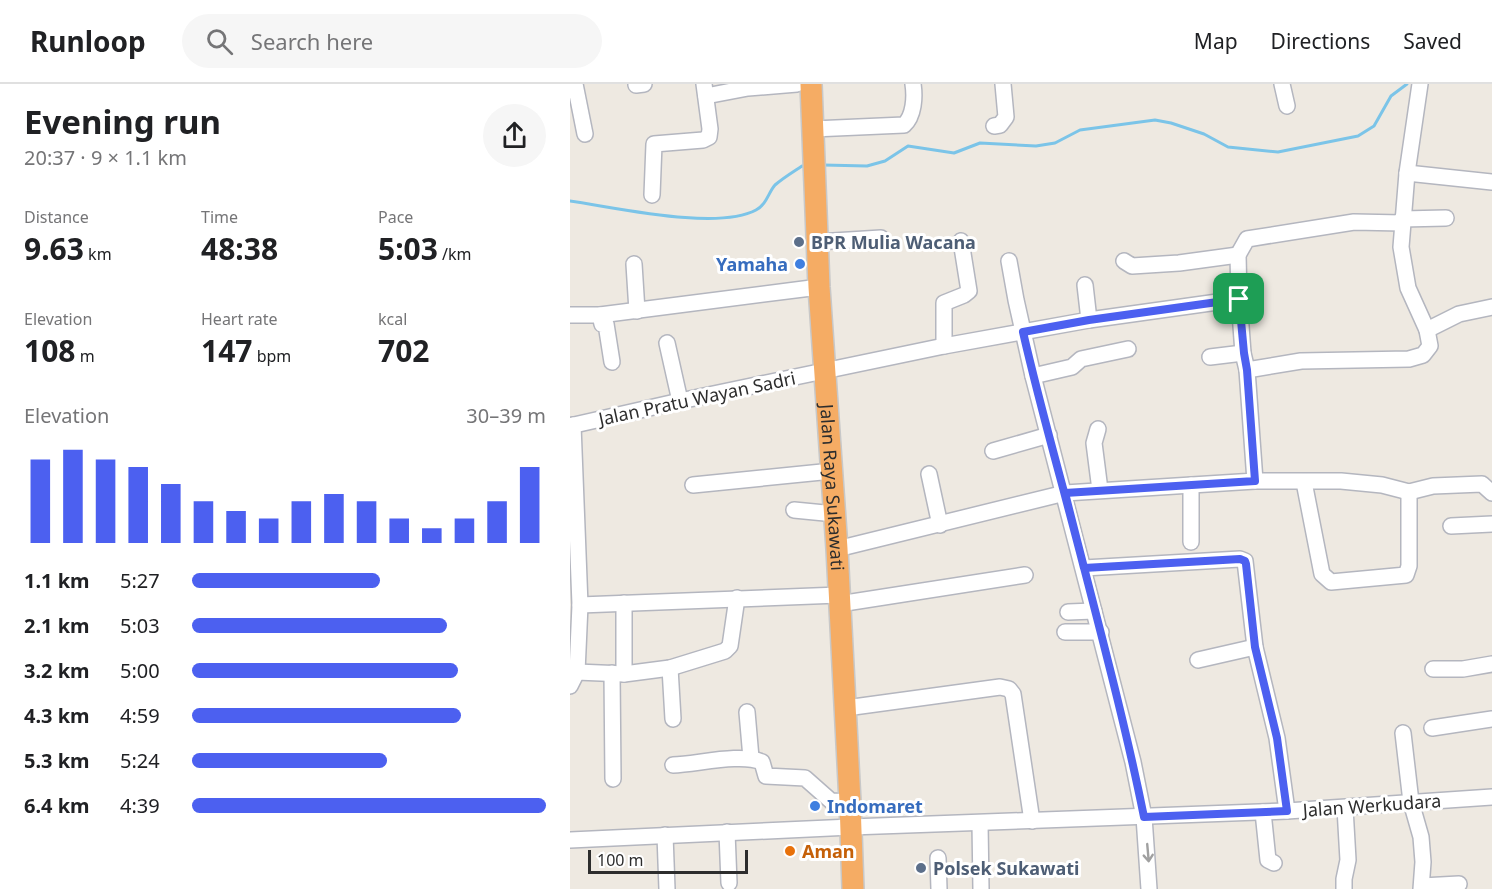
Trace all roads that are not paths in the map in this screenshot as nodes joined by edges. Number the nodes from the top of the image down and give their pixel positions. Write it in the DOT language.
graph roads {
  1 [pos="575,84"];
  2 [pos="644,84"];
  3 [pos="797,84"];
  4 [pos="811,84"];
  5 [pos="914,84"];
  6 [pos="1003,84"];
  7 [pos="1282,84"];
  8 [pos="636,85"];
  9 [pos="1420,87"];
  10 [pos="705,90"];
  11 [pos="1287,106"];
  12 [pos="994,126"];
  13 [pos="585,134"];
  14 [pos="813,136"];
  15 [pos="1407,173"];
  16 [pos="1492,182"];
  17 [pos="652,195"];
  18 [pos="1446,219"];
  19 [pos="1402,221"];
  20 [pos="817,236"];
  21 [pos="881,238"];
  22 [pos="961,242"];
  23 [pos="1238,255"];
  24 [pos="1009,261"];
  25 [pos="1124,261"];
  26 [pos="634,264"];
  27 [pos="1085,285"];
  28 [pos="819,287"];
  29 [pos="1239,299"];
  30 [pos="1492,307"];
  31 [pos="637,311"];
  32 [pos="570,315"];
  33 [pos="600,315"];
  34 [pos="1089,320"];
  35 [pos="1427,330"];
  36 [pos="1023,332"];
  37 [pos="667,343"];
  38 [pos="944,346"];
  39 [pos="1128,349"];
  40 [pos="1244,353"];
  41 [pos="1210,357"];
  42 [pos="612,362"];
  43 [pos="825,370"];
  44 [pos="1247,370"];
  45 [pos="1033,376"];
  46 [pos="680,401"];
  47 [pos="572,426"];
  48 [pos="1098,429"];
  49 [pos="1049,435"];
  50 [pos="993,451"];
  51 [pos="832,471"];
  52 [pos="929,474"];
  53 [pos="1255,481"];
  54 [pos="1304,482"];
  55 [pos="693,485"];
  56 [pos="1191,485"];
  57 [pos="1489,485"];
  58 [pos="1100,490"];
  59 [pos="1409,492"];
  60 [pos="1065,493"];
  61 [pos="794,510"];
  62 [pos="835,514"];
  63 [pos="1492,524"];
  64 [pos="940,525"];
  65 [pos="1450,526"];
  66 [pos="1191,542"];
  67 [pos="837,549"];
  68 [pos="1084,568"];
  69 [pos="1025,575"];
  70 [pos="736,598"];
  71 [pos="839,600"];
  72 [pos="624,603"];
  73 [pos="580,605"];
  74 [pos="1094,611"];
  75 [pos="1068,612"];
  76 [pos="1065,632"];
  77 [pos="1101,632"];
  78 [pos="1255,647"];
  79 [pos="1198,660"];
  80 [pos="1492,664"];
  81 [pos="669,668"];
  82 [pos="1433,669"];
  83 [pos="618,674"];
  84 [pos="574,679"];
  85 [pos="846,708"];
  86 [pos="747,712"];
  87 [pos="673,719"];
  88 [pos="1492,719"];
  89 [pos="1432,728"];
  90 [pos="1403,733"];
  91 [pos="751,758"];
  92 [pos="673,765"];
  93 [pos="613,779"];
  94 [pos="1492,797"];
  95 [pos="850,802"];
  96 [pos="1411,802"];
  97 [pos="1346,808"];
  98 [pos="1287,811"];
  99 [pos="1263,812"];
  100 [pos="1144,817"];
  101 [pos="1032,821"];
  102 [pos="980,823"];
  103 [pos="851,826"];
  104 [pos="727,832"];
  105 [pos="664,835"];
  106 [pos="570,840"];
  107 [pos="938,858"];
  108 [pos="1274,863"];
  109 [pos="729,883"];
  110 [pos="1459,884"];
  111 [pos="1421,887"];
  112 [pos="667,889"];
  113 [pos="853,889"];
  114 [pos="939,889"];
  115 [pos="981,889"];
  116 [pos="1149,889"];
  117 [pos="1344,889"];
  1 -- 13 [label="street"];
  2 -- 8 [label="street"];
  3 -- 10 [label="street"];
  4 -- 14 [label="highway, Jalan Raya Sukawati"];
  5 -- 14 [label="street"];
  6 -- 12 [label="street"];
  7 -- 11 [label="street"];
  9 -- 15 [label="street"];
  10 -- 17 [label="street"];
  14 -- 20 [label="highway, Jalan Raya Sukawati"];
  15 -- 16 [label="street"];
  15 -- 19 [label="street"];
  18 -- 19 [label="street"];
  19 -- 23 [label="street"];
  19 -- 35 [label="street"];
  20 -- 21 [label="street"];
  20 -- 28 [label="highway, Jalan Raya Sukawati"];
  22 -- 38 [label="street"];
  23 -- 25 [label="street"];
  23 -- 29 [label="street"];
  24 -- 36 [label="street"];
  26 -- 31 [label="street"];
  27 -- 34 [label="street"];
  28 -- 31 [label="street"];
  28 -- 43 [label="highway, Jalan Raya Sukawati"];
  29 -- 34 [label="street, Jalan Pratu Wayan Sadri"];
  29 -- 40 [label="street"];
  30 -- 35 [label="street"];
  31 -- 33 [label="street"];
  32 -- 33 [label="street"];
  33 -- 42 [label="street"];
  34 -- 36 [label="street, Jalan Pratu Wayan Sadri"];
  35 -- 44 [label="street"];
  36 -- 38 [label="street, Jalan Pratu Wayan Sadri"];
  36 -- 45 [label="street"];
  37 -- 46 [label="street"];
  38 -- 43 [label="street, Jalan Pratu Wayan Sadri"];
  39 -- 45 [label="street"];
  40 -- 41 [label="street"];
  40 -- 44 [label="street"];
  43 -- 46 [label="street, Jalan Pratu Wayan Sadri"];
  43 -- 51 [label="highway, Jalan Raya Sukawati"];
  44 -- 53 [label="street"];
  45 -- 49 [label="street"];
  46 -- 47 [label="street, Jalan Pratu Wayan Sadri"];
  47 -- 73 [label="street"];
  48 -- 58 [label="street"];
  49 -- 50 [label="street"];
  49 -- 60 [label="street"];
  51 -- 55 [label="street"];
  51 -- 62 [label="highway, Jalan Raya Sukawati"];
  52 -- 64 [label="street"];
  53 -- 54 [label="street"];
  53 -- 56 [label="street"];
  54 -- 59 [label="street"];
  54 -- 59 [label="street"];
  56 -- 58 [label="street"];
  56 -- 66 [label="street"];
  57 -- 59 [label="street"];
  58 -- 60 [label="street"];
  60 -- 64 [label="street"];
  60 -- 68 [label="street"];
  61 -- 62 [label="street"];
  62 -- 67 [label="highway, Jalan Raya Sukawati"];
  63 -- 65 [label="street"];
  64 -- 67 [label="street"];
  67 -- 71 [label="highway, Jalan Raya Sukawati"];
  68 -- 74 [label="street"];
  68 -- 78 [label="street"];
  69 -- 71 [label="street"];
  70 -- 71 [label="street"];
  70 -- 72 [label="street"];
  70 -- 81 [label="street"];
  71 -- 85 [label="highway, Jalan Raya Sukawati"];
  72 -- 73 [label="street"];
  72 -- 83 [label="street"];
  73 -- 84 [label="street"];
  74 -- 75 [label="street"];
  74 -- 77 [label="street"];
  76 -- 77 [label="street"];
  77 -- 100 [label="street"];
  78 -- 79 [label="street"];
  78 -- 98 [label="street"];
  80 -- 82 [label="street"];
  81 -- 83 [label="street"];
  81 -- 87 [label="street"];
  83 -- 84 [label="street"];
  83 -- 93 [label="street"];
  85 -- 95 [label="highway, Jalan Raya Sukawati"];
  85 -- 101 [label="street"];
  86 -- 91 [label="street"];
  88 -- 89 [label="street"];
  90 -- 96 [label="street"];
  91 -- 92 [label="street"];
  91 -- 95 [label="street"];
  94 -- 96 [label="street, Jalan Werkudara"];
  95 -- 103 [label="highway, Jalan Raya Sukawati"];
  96 -- 97 [label="street, Jalan Werkudara"];
  96 -- 111 [label="street"];
  97 -- 98 [label="street, Jalan Werkudara"];
  97 -- 117 [label="street"];
  98 -- 99 [label="street, Jalan Werkudara"];
  99 -- 100 [label="street, Jalan Werkudara"];
  99 -- 108 [label="street"];
  100 -- 101 [label="street, Jalan Werkudara"];
  100 -- 116 [label="street, one-way"];
  101 -- 102 [label="street, Jalan Werkudara"];
  102 -- 103 [label="street, Jalan Werkudara"];
  102 -- 115 [label="street"];
  103 -- 104 [label="street, Jalan Werkudara"];
  103 -- 113 [label="highway, Jalan Raya Sukawati"];
  104 -- 105 [label="street, Jalan Werkudara"];
  104 -- 109 [label="street"];
  105 -- 106 [label="street, Jalan Werkudara"];
  105 -- 112 [label="street"];
  107 -- 114 [label="street"];
  110 -- 111 [label="street"];
}
